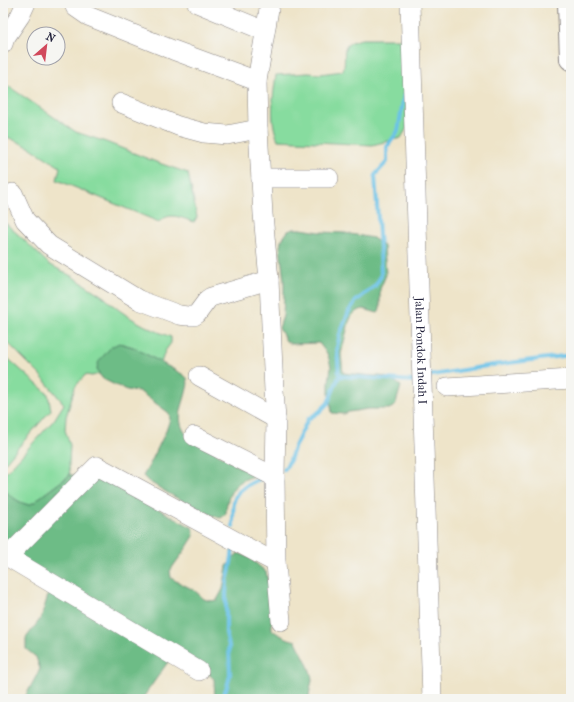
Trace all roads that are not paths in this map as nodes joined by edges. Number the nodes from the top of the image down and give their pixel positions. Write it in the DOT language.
graph roads {
  1 [pos="26,3"];
  2 [pos="197,3"];
  3 [pos="270,3"];
  4 [pos="410,3"];
  5 [pos="569,3"];
  6 [pos="75,7"];
  7 [pos="266,31"];
  8 [pos="3,44"];
  9 [pos="571,59"];
  10 [pos="257,81"];
  11 [pos="121,103"];
  12 [pos="258,129"];
  13 [pos="261,178"];
  14 [pos="329,178"];
  15 [pos="13,193"];
  16 [pos="269,280"];
  17 [pos="199,376"];
  18 [pos="571,379"];
  19 [pos="447,387"];
  20 [pos="276,419"];
  21 [pos="194,436"];
  22 [pos="275,476"];
  23 [pos="5,556"];
  24 [pos="276,563"];
  25 [pos="281,621"];
  26 [pos="199,671"];
  27 [pos="432,699"];
  1 -- 8 [label="street"];
  2 -- 7 [label="street"];
  3 -- 7 [label="street"];
  4 -- 27 [label="street, Jalan Pondok Indah I"];
  5 -- 9 [label="highway"];
  6 -- 10 [label="street"];
  7 -- 10 [label="street"];
  10 -- 12 [label="street"];
  11 -- 12 [label="street"];
  12 -- 13 [label="street"];
  13 -- 14 [label="street"];
  13 -- 16 [label="street"];
  15 -- 16 [label="street"];
  16 -- 20 [label="street"];
  17 -- 20 [label="street"];
  18 -- 19 [label="street"];
  20 -- 22 [label="street"];
  21 -- 22 [label="street"];
  22 -- 24 [label="street"];
  23 -- 24 [label="street"];
  23 -- 26 [label="street"];
  24 -- 25 [label="street"];
}
